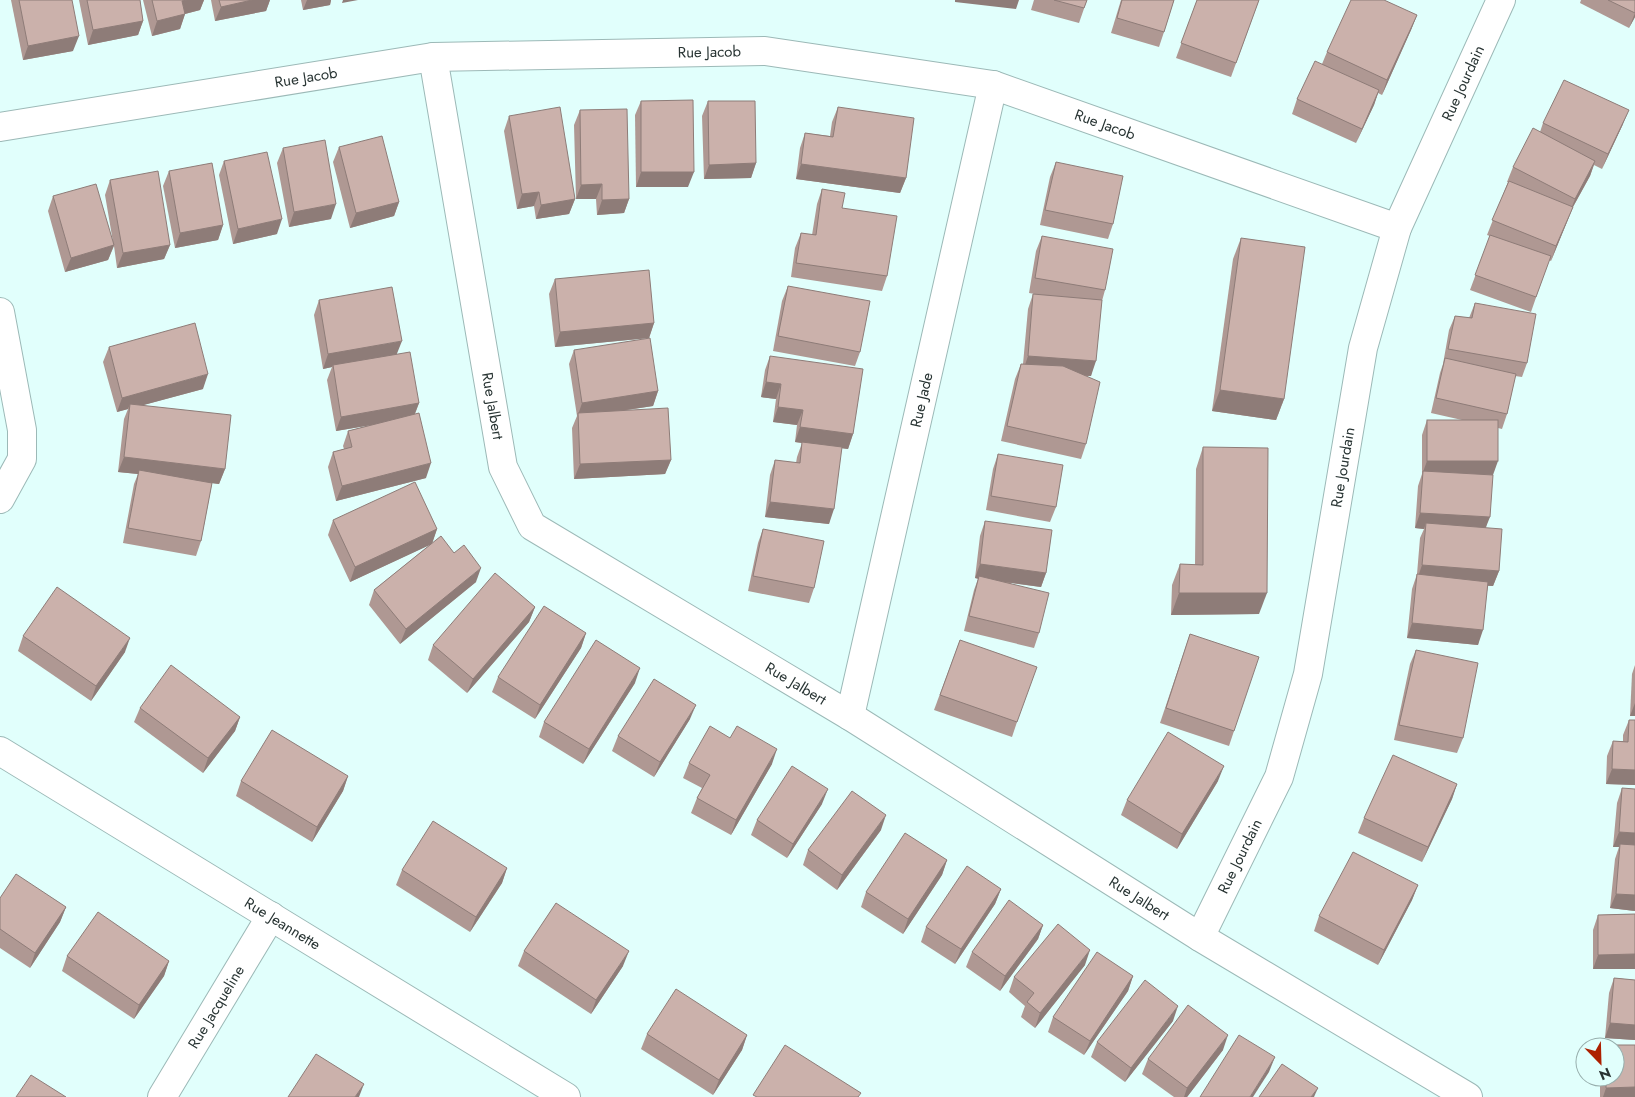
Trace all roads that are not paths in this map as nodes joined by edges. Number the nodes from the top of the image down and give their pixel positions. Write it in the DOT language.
graph roads {
  1 [pos="1501,0"];
  2 [pos="433,57"];
  3 [pos="993,85"];
  4 [pos="0,127"];
  5 [pos="1397,228"];
  6 [pos="0,312"];
  7 [pos="0,500"];
  8 [pos="850,716"];
  9 [pos="0,750"];
  10 [pos="271,916"];
  11 [pos="1200,937"];
  12 [pos="162,1097"];
  13 [pos="566,1097"];
  14 [pos="1468,1097"];
  1 -- 5 [label="street, Rue Jourdain"];
  2 -- 3 [label="street, Rue Jacob"];
  2 -- 4 [label="street, Rue Jacob"];
  2 -- 8 [label="street, Rue Jalbert"];
  3 -- 5 [label="street, Rue Jacob"];
  3 -- 8 [label="street, Rue Jade"];
  5 -- 11 [label="street, Rue Jourdain"];
  6 -- 7 [label="street"];
  8 -- 11 [label="street, Rue Jalbert"];
  9 -- 10 [label="street, Rue Jeannette"];
  10 -- 12 [label="street, Rue Jacqueline"];
  10 -- 13 [label="street, Rue Jeannette"];
  11 -- 14 [label="street, Rue Jalbert"];
}
